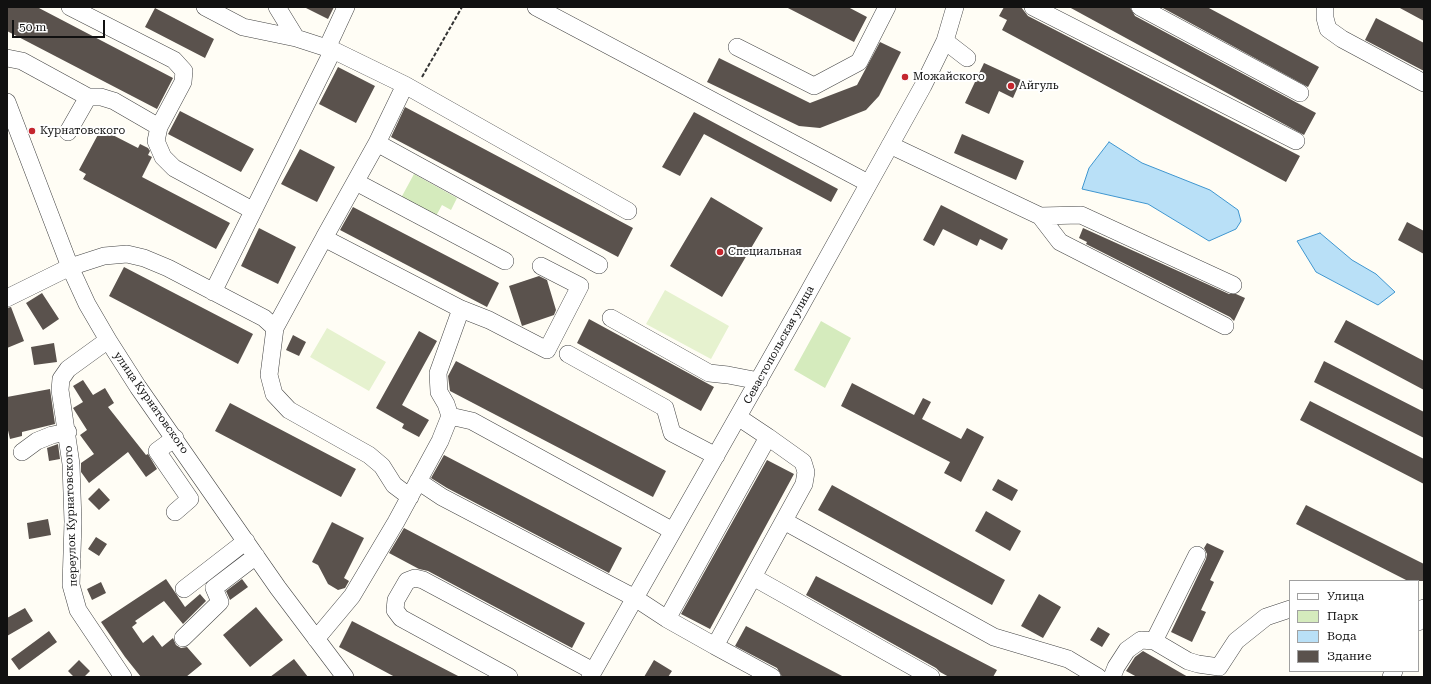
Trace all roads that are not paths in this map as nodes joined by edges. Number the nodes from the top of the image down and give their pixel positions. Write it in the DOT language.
graph roads {
  1 [pos="70,7"];
  2 [pos="205,7"];
  3 [pos="278,7"];
  4 [pos="346,7"];
  5 [pos="536,7"];
  6 [pos="887,7"];
  7 [pos="955,7"];
  8 [pos="1033,7"];
  9 [pos="1140,7"];
  10 [pos="1325,7"];
  11 [pos="296,38"];
  12 [pos="945,41"];
  13 [pos="737,47"];
  14 [pos="330,49"];
  15 [pos="7,58"];
  16 [pos="967,58"];
  17 [pos="1424,83"];
  18 [pos="409,88"];
  19 [pos="1300,93"];
  20 [pos="88,97"];
  21 [pos="7,102"];
  22 [pos="159,127"];
  23 [pos="68,132"];
  24 [pos="1296,141"];
  25 [pos="377,144"];
  26 [pos="890,145"];
  27 [pos="356,182"];
  28 [pos="868,183"];
  29 [pos="252,210"];
  30 [pos="628,211"];
  31 [pos="1040,216"];
  32 [pos="324,238"];
  33 [pos="505,261"];
  34 [pos="599,265"];
  35 [pos="541,266"];
  36 [pos="70,267"];
  37 [pos="1233,285"];
  38 [pos="213,292"];
  39 [pos="7,298"];
  40 [pos="461,309"];
  41 [pos="611,318"];
  42 [pos="1225,326"];
  43 [pos="275,328"];
  44 [pos="108,340"];
  45 [pos="568,354"];
  46 [pos="759,380"];
  47 [pos="450,416"];
  48 [pos="738,417"];
  49 [pos="68,432"];
  50 [pos="768,437"];
  51 [pos="175,438"];
  52 [pos="22,452"];
  53 [pos="716,456"];
  54 [pos="418,481"];
  55 [pos="410,497"];
  56 [pos="175,512"];
  57 [pos="784,521"];
  58 [pos="674,530"];
  59 [pos="246,541"];
  60 [pos="1197,555"];
  61 [pos="256,556"];
  62 [pos="753,577"];
  63 [pos="184,589"];
  64 [pos="634,598"];
  65 [pos="1424,608"];
  66 [pos="1289,609"];
  67 [pos="667,620"];
  68 [pos="1419,620"];
  69 [pos="183,638"];
  70 [pos="316,639"];
  71 [pos="1154,641"];
  72 [pos="716,646"];
  73 [pos="1202,671"];
  74 [pos="591,674"];
  75 [pos="123,677"];
  76 [pos="345,677"];
  77 [pos="509,677"];
  78 [pos="772,677"];
  79 [pos="931,677"];
  80 [pos="1098,677"];
  81 [pos="1112,677"];
  1 -- 22 [label="street"];
  2 -- 11 [label="street"];
  3 -- 11 [label="street"];
  4 -- 14 [label="street"];
  5 -- 28 [label="street"];
  6 -- 13 [label="street"];
  7 -- 12 [label="street, Севастопольская улица"];
  8 -- 24 [label="street"];
  9 -- 19 [label="street"];
  10 -- 17 [label="street"];
  11 -- 14 [label="street"];
  12 -- 16 [label="street"];
  12 -- 26 [label="street, Севастопольская улица"];
  14 -- 18 [label="street"];
  14 -- 29 [label="street"];
  15 -- 20 [label="street"];
  18 -- 25 [label="street"];
  18 -- 30 [label="street"];
  20 -- 22 [label="street"];
  20 -- 23 [label="street"];
  21 -- 36 [label="street, улица Курнатовского"];
  22 -- 29 [label="street"];
  25 -- 27 [label="street"];
  25 -- 34 [label="street"];
  26 -- 28 [label="street, Севастопольская улица"];
  26 -- 31 [label="street"];
  27 -- 32 [label="street"];
  27 -- 33 [label="street"];
  28 -- 46 [label="street, Севастопольская улица"];
  29 -- 38 [label="street"];
  31 -- 37 [label="street"];
  31 -- 42 [label="street"];
  32 -- 40 [label="street"];
  32 -- 43 [label="street"];
  35 -- 40 [label="street"];
  36 -- 38 [label="street"];
  36 -- 39 [label="street"];
  36 -- 44 [label="street, улица Курнатовского"];
  38 -- 43 [label="street"];
  40 -- 47 [label="street"];
  41 -- 46 [label="street"];
  43 -- 55 [label="street"];
  44 -- 49 [label="street, переулок Курнатовского"];
  44 -- 51 [label="street, улица Курнатовского"];
  45 -- 53 [label="street"];
  46 -- 48 [label="street, Севастопольская улица"];
  47 -- 54 [label="street"];
  47 -- 58 [label="street"];
  48 -- 50 [label="street"];
  48 -- 53 [label="street, Севастопольская улица"];
  49 -- 52 [label="street"];
  49 -- 75 [label="street, переулок Курнатовского"];
  50 -- 57 [label="street"];
  50 -- 67 [label="street"];
  51 -- 56 [label="street"];
  51 -- 59 [label="street, улица Курнатовского"];
  53 -- 58 [label="street, Севастопольская улица"];
  54 -- 55 [label="street"];
  54 -- 64 [label="street"];
  55 -- 70 [label="street"];
  57 -- 62 [label="street"];
  57 -- 80 [label="street"];
  58 -- 64 [label="street, Севастопольская улица"];
  59 -- 61 [label="street, улица Курнатовского"];
  59 -- 63 [label="street"];
  60 -- 71 [label="street"];
  61 -- 69 [label="street"];
  61 -- 70 [label="street, улица Курнатовского"];
  62 -- 72 [label="street"];
  62 -- 79 [label="street"];
  64 -- 67 [label="street"];
  64 -- 74 [label="street, Севастопольская улица"];
  65 -- 68 [label="street"];
  66 -- 73 [label="street"];
  67 -- 72 [label="street"];
  70 -- 76 [label="street, улица Курнатовского"];
  71 -- 73 [label="street"];
  71 -- 81 [label="street"];
  72 -- 78 [label="street"];
  74 -- 77 [label="street"];
}
